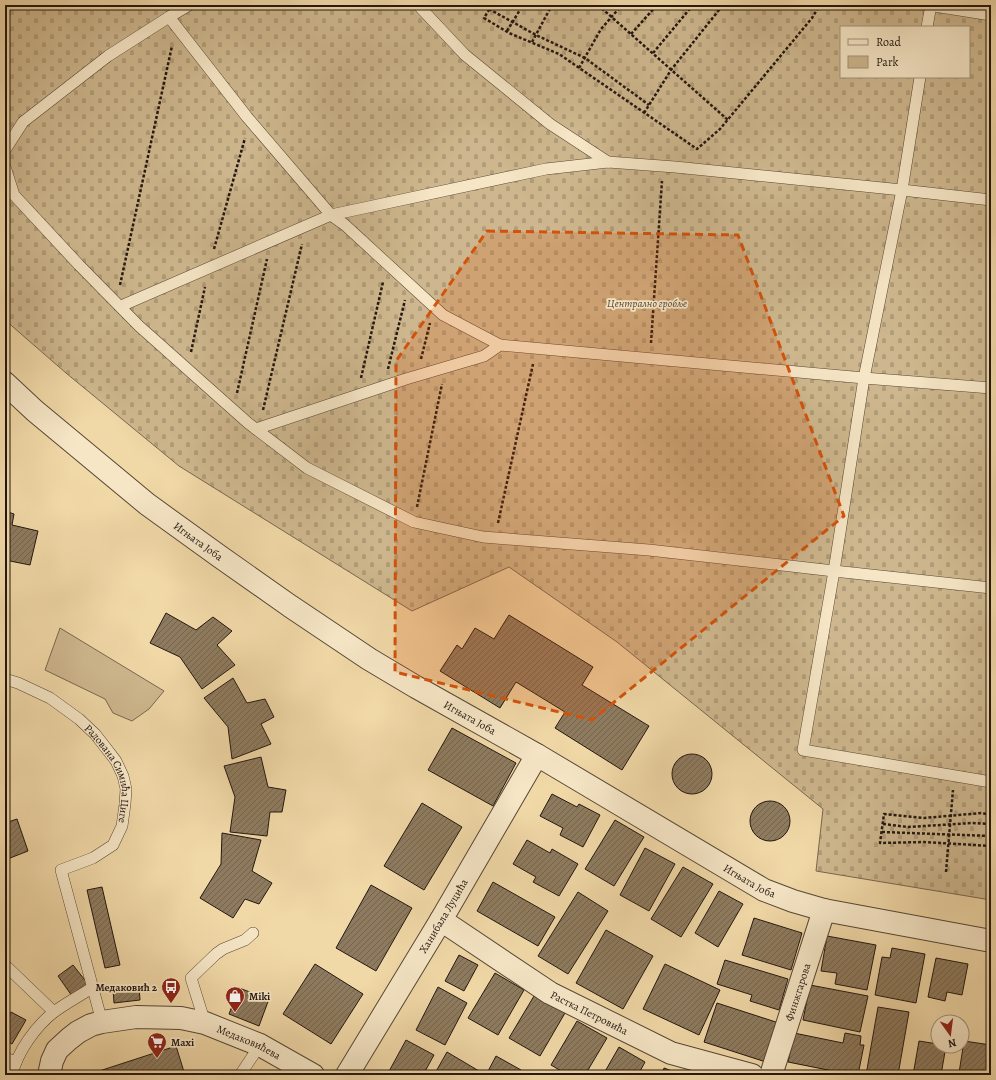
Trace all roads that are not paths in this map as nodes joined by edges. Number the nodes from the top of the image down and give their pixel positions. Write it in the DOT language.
graph roads {
  1 [pos="189,5"];
  2 [pos="418,5"];
  3 [pos="929,5"];
  4 [pos="991,15"];
  5 [pos="173,21"];
  6 [pos="927,26"];
  7 [pos="920,78"];
  8 [pos="5,150"];
  9 [pos="608,162"];
  10 [pos="5,168"];
  11 [pos="902,190"];
  12 [pos="991,200"];
  13 [pos="331,215"];
  14 [pos="119,304"];
  15 [pos="500,344"];
  16 [pos="864,378"];
  17 [pos="5,383"];
  18 [pos="991,388"];
  19 [pos="258,428"];
  20 [pos="834,571"];
  21 [pos="991,588"];
  22 [pos="5,680"];
  23 [pos="537,755"];
  24 [pos="991,782"];
  25 [pos="824,910"];
  26 [pos="441,920"];
  27 [pos="253,933"];
  28 [pos="991,941"];
  29 [pos="5,965"];
  30 [pos="93,987"];
  31 [pos="54,1012"];
  32 [pos="102,1022"];
  33 [pos="205,1023"];
  34 [pos="260,1046"];
  35 [pos="5,1058"];
  36 [pos="16,1062"];
  37 [pos="12,1075"];
  38 [pos="49,1075"];
  39 [pos="240,1075"];
  40 [pos="313,1075"];
  41 [pos="347,1075"];
  42 [pos="752,1075"];
  43 [pos="771,1075"];
  1 -- 5 [label="lane"];
  2 -- 9 [label="lane"];
  3 -- 4 [label="lane"];
  3 -- 6 [label="lane"];
  5 -- 8 [label="lane"];
  5 -- 13 [label="lane"];
  7 -- 11 [label="lane"];
  9 -- 11 [label="lane"];
  9 -- 13 [label="lane"];
  10 -- 14 [label="lane"];
  11 -- 12 [label="lane"];
  11 -- 16 [label="lane"];
  13 -- 14 [label="lane"];
  13 -- 15 [label="lane"];
  14 -- 19 [label="lane"];
  15 -- 16 [label="lane"];
  15 -- 19 [label="lane"];
  16 -- 18 [label="lane"];
  16 -- 20 [label="lane"];
  17 -- 23 [label="street, Игњата Јоба"];
  19 -- 20 [label="lane"];
  20 -- 21 [label="lane"];
  20 -- 24 [label="lane"];
  22 -- 30 [label="lane, Радована Симића Циге"];
  23 -- 25 [label="street, Игњата Јоба"];
  23 -- 26 [label="street, Ханибала Луцића"];
  25 -- 28 [label="street, Игњата Јоба"];
  25 -- 43 [label="street, Финжгарова"];
  26 -- 41 [label="street, Ханибала Луцића"];
  26 -- 42 [label="street, Растка Петровића"];
  27 -- 33 [label="lane"];
  29 -- 31 [label="lane"];
  30 -- 31 [label="lane"];
  30 -- 32 [label="lane, Радована Симића Циге"];
  31 -- 36 [label="lane"];
  32 -- 33 [label="street"];
  32 -- 38 [label="street"];
  33 -- 34 [label="street, Медаковићева"];
  34 -- 39 [label="lane"];
  34 -- 40 [label="street, Медаковићева"];
  35 -- 36 [label="lane"];
  36 -- 37 [label="lane"];
}
